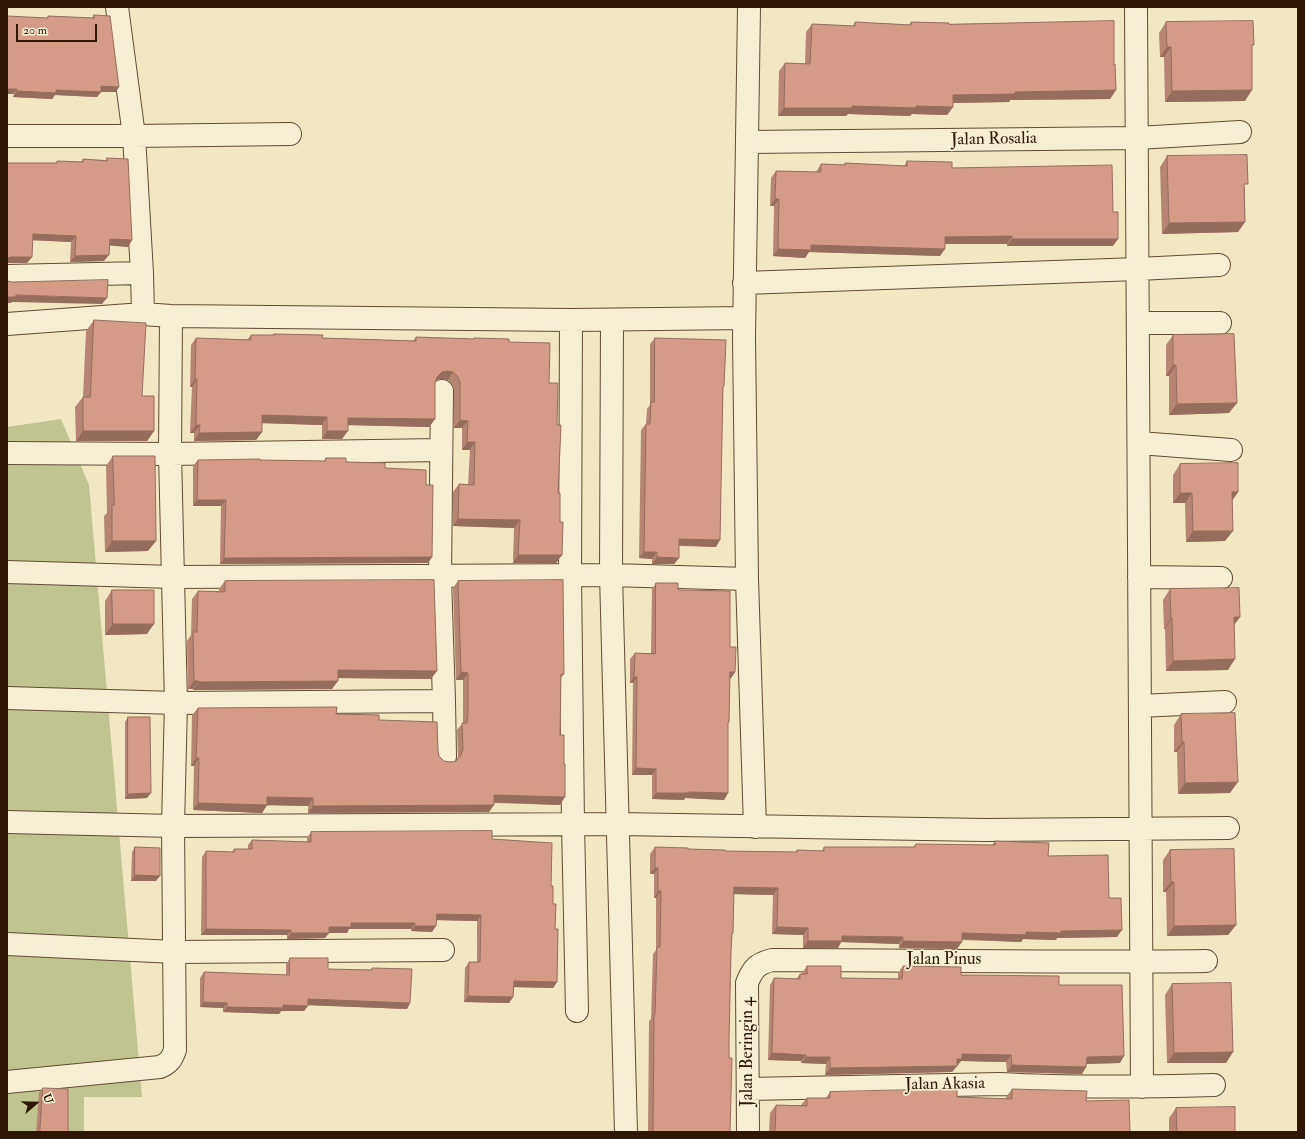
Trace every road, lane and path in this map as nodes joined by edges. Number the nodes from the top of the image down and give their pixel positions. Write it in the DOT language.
graph roads {
  1 [pos="117,7"];
  2 [pos="749,7"];
  3 [pos="1136,7"];
  4 [pos="1240,132"];
  5 [pos="290,134"];
  6 [pos="7,136"];
  7 [pos="134,136"];
  8 [pos="1137,138"];
  9 [pos="746,142"];
  10 [pos="1219,265"];
  11 [pos="1138,269"];
  12 [pos="142,273"];
  13 [pos="7,276"];
  14 [pos="744,283"];
  15 [pos="143,314"];
  16 [pos="171,316"];
  17 [pos="744,318"];
  18 [pos="571,320"];
  19 [pos="612,320"];
  20 [pos="1138,322"];
  21 [pos="1220,323"];
  22 [pos="7,324"];
  23 [pos="442,391"];
  24 [pos="1139,443"];
  25 [pos="441,450"];
  26 [pos="1231,450"];
  27 [pos="7,452"];
  28 [pos="170,454"];
  29 [pos="7,572"];
  30 [pos="611,575"];
  31 [pos="570,576"];
  32 [pos="1139,576"];
  33 [pos="173,577"];
  34 [pos="440,577"];
  35 [pos="1221,578"];
  36 [pos="747,579"];
  37 [pos="7,698"];
  38 [pos="444,701"];
  39 [pos="1226,702"];
  40 [pos="176,703"];
  41 [pos="1140,706"];
  42 [pos="445,756"];
  43 [pos="7,822"];
  44 [pos="572,824"];
  45 [pos="617,824"];
  46 [pos="173,826"];
  47 [pos="755,827"];
  48 [pos="1228,828"];
  49 [pos="1141,830"];
  50 [pos="7,944"];
  51 [pos="443,950"];
  52 [pos="175,952"];
  53 [pos="1206,961"];
  54 [pos="1141,962"];
  55 [pos="751,973"];
  56 [pos="576,1011"];
  57 [pos="7,1082"];
  58 [pos="1214,1085"];
  59 [pos="1142,1087"];
  60 [pos="748,1089"];
  61 [pos="626,1132"];
  62 [pos="748,1132"];
  1 -- 7 [label="street"];
  2 -- 9 [label="street"];
  3 -- 8 [label="street"];
  4 -- 8 [label="street, Jalan Rosalia"];
  5 -- 7 [label="street"];
  6 -- 7 [label="street"];
  7 -- 12 [label="street"];
  8 -- 9 [label="street, Jalan Rosalia"];
  8 -- 11 [label="street"];
  9 -- 14 [label="street"];
  10 -- 11 [label="street"];
  11 -- 14 [label="street"];
  11 -- 20 [label="street"];
  12 -- 13 [label="street"];
  12 -- 15 [label="street"];
  14 -- 17 [label="street"];
  15 -- 16 [label="street"];
  15 -- 22 [label="street"];
  16 -- 18 [label="street"];
  16 -- 28 [label="street"];
  17 -- 19 [label="street"];
  17 -- 36 [label="street"];
  18 -- 19 [label="street"];
  18 -- 31 [label="street"];
  19 -- 30 [label="street"];
  20 -- 21 [label="street"];
  20 -- 24 [label="street"];
  23 -- 25 [label="street"];
  24 -- 26 [label="street"];
  24 -- 32 [label="street"];
  25 -- 28 [label="street"];
  25 -- 34 [label="street"];
  27 -- 28 [label="street"];
  28 -- 33 [label="street"];
  29 -- 33 [label="street"];
  30 -- 31 [label="street"];
  30 -- 36 [label="street"];
  30 -- 45 [label="street"];
  31 -- 34 [label="street"];
  31 -- 44 [label="street"];
  32 -- 35 [label="street"];
  32 -- 41 [label="street"];
  33 -- 34 [label="street"];
  33 -- 40 [label="street"];
  34 -- 38 [label="street"];
  36 -- 47 [label="street"];
  37 -- 40 [label="street"];
  38 -- 40 [label="street"];
  38 -- 42 [label="street"];
  39 -- 41 [label="street"];
  40 -- 46 [label="street"];
  41 -- 49 [label="street"];
  43 -- 46 [label="street"];
  44 -- 45 [label="street"];
  44 -- 46 [label="street"];
  44 -- 56 [label="street"];
  45 -- 47 [label="street"];
  45 -- 61 [label="street"];
  46 -- 52 [label="street"];
  47 -- 49 [label="street"];
  48 -- 49 [label="street"];
  49 -- 54 [label="street"];
  50 -- 52 [label="street"];
  51 -- 52 [label="street"];
  52 -- 57 [label="street"];
  53 -- 54 [label="street, Jalan Pinus"];
  54 -- 55 [label="street, Jalan Pinus"];
  54 -- 59 [label="street"];
  55 -- 60 [label="street, Jalan Beringin 4"];
  58 -- 59 [label="street, Jalan Akasia"];
  59 -- 60 [label="street, Jalan Akasia"];
  60 -- 62 [label="street, Jalan Beringin 4"];
}
